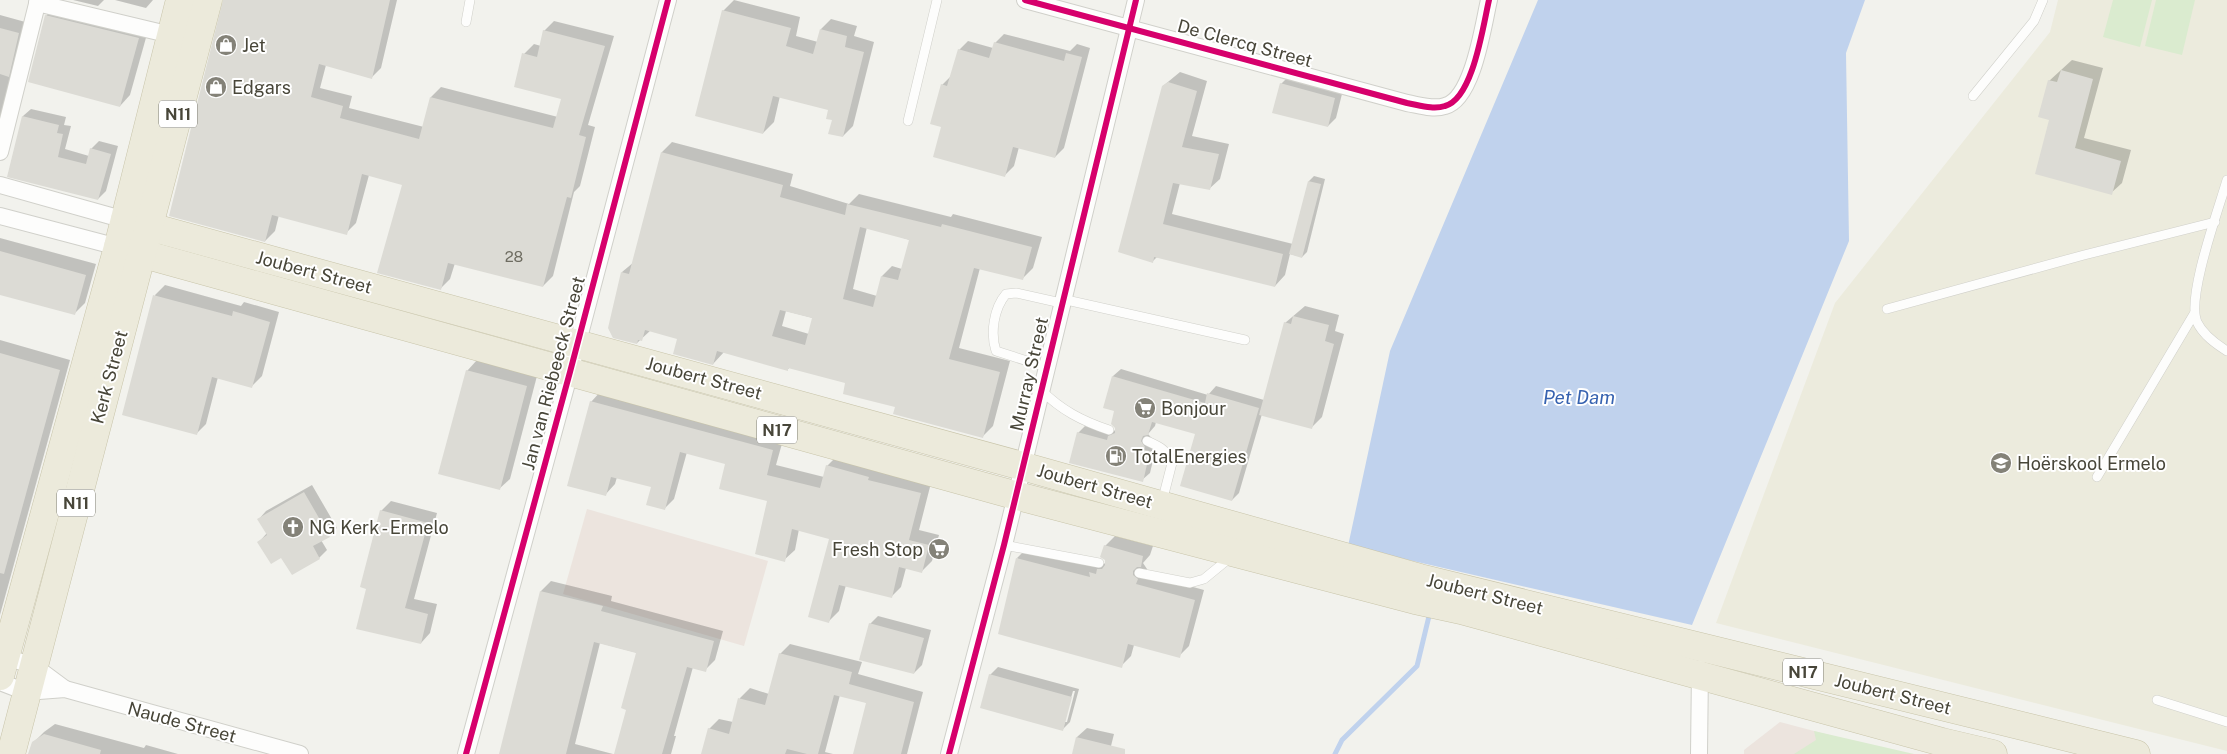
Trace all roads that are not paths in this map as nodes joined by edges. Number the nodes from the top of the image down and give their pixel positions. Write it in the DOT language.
graph roads {
  1 [pos="180,0"];
  2 [pos="208,0"];
  3 [pos="470,0"];
  4 [pos="668,0"];
  5 [pos="937,0"];
  6 [pos="1025,0"];
  7 [pos="1136,0"];
  8 [pos="1489,0"];
  9 [pos="2043,0"];
  10 [pos="37,1"];
  11 [pos="466,22"];
  12 [pos="1129,27"];
  13 [pos="171,35"];
  14 [pos="1973,96"];
  15 [pos="908,121"];
  16 [pos="0,152"];
  17 [pos="2227,180"];
  18 [pos="0,185"];
  19 [pos="0,216"];
  20 [pos="2215,222"];
  21 [pos="133,237"];
  22 [pos="1062,301"];
  23 [pos="1887,309"];
  24 [pos="2194,314"];
  25 [pos="1245,340"];
  26 [pos="576,343"];
  27 [pos="2227,351"];
  28 [pos="1046,367"];
  29 [pos="570,372"];
  30 [pos="1041,390"];
  31 [pos="1109,430"];
  32 [pos="1147,440"];
  33 [pos="1022,466"];
  34 [pos="2097,477"];
  35 [pos="1014,495"];
  36 [pos="1161,505"];
  37 [pos="1004,544"];
  38 [pos="1235,553"];
  39 [pos="1099,563"];
  40 [pos="1139,573"];
  41 [pos="1418,589"];
  42 [pos="1465,600"];
  43 [pos="1703,648"];
  44 [pos="34,666"];
  45 [pos="1,667"];
  46 [pos="1699,676"];
  47 [pos="65,690"];
  48 [pos="26,692"];
  49 [pos="2157,700"];
  50 [pos="2227,722"];
  51 [pos="11,754"];
  52 [pos="300,754"];
  53 [pos="466,754"];
  54 [pos="949,754"];
  55 [pos="1700,754"];
  56 [pos="1993,754"];
  57 [pos="2136,754"];
  1 -- 13 [label="highway, Kerk Street / N11"];
  2 -- 21 [label="highway, Kerk Street / N11"];
  3 -- 11 [label="lane"];
  4 -- 26 [label="street, Jan van Riebeeck Street"];
  5 -- 15 [label="lane"];
  6 -- 12 [label="street, De Clercq Street"];
  7 -- 12 [label="street, Murray Street"];
  8 -- 12 [label="street, De Clercq Street"];
  9 -- 14 [label="lane"];
  10 -- 13 [label="street"];
  10 -- 16 [label="street"];
  12 -- 22 [label="street, Murray Street"];
  13 -- 21 [label="highway, Kerk Street / N11"];
  17 -- 20 [label="lane"];
  18 -- 21 [label="street, Joubert Street"];
  19 -- 21 [label="street, Joubert Street"];
  20 -- 23 [label="lane"];
  20 -- 24 [label="lane"];
  21 -- 26 [label="highway, Joubert Street / N17"];
  21 -- 29 [label="highway, Joubert Street / N17"];
  21 -- 44 [label="highway, Kerk Street / N11"];
  21 -- 45 [label="highway, Kerk Street / N11"];
  22 -- 25 [label="lane"];
  22 -- 28 [label="street, Murray Street"];
  22 -- 28 [label="lane"];
  24 -- 27 [label="lane"];
  24 -- 34 [label="lane"];
  26 -- 29 [label="street, Jan van Riebeeck Street"];
  26 -- 33 [label="highway, Joubert Street / N17"];
  28 -- 30 [label="street, Murray Street"];
  29 -- 35 [label="highway, Joubert Street / N17"];
  29 -- 53 [label="street, Jan van Riebeeck Street"];
  30 -- 31 [label="lane"];
  30 -- 33 [label="street, Murray Street"];
  32 -- 36 [label="lane"];
  33 -- 35 [label="street, Murray Street"];
  33 -- 36 [label="highway, Joubert Street / N17"];
  35 -- 37 [label="street, Murray Street"];
  35 -- 38 [label="highway, Joubert Street / N17"];
  36 -- 41 [label="highway, Joubert Street / N17"];
  37 -- 39 [label="lane"];
  37 -- 54 [label="street, Murray Street"];
  38 -- 40 [label="lane"];
  38 -- 41 [label="highway, Joubert Street / N17"];
  41 -- 42 [label="highway, Joubert Street / N17"];
  42 -- 43 [label="highway, Joubert Street / N17"];
  42 -- 46 [label="highway, Joubert Street / N17"];
  43 -- 46 [label="street"];
  43 -- 57 [label="highway, Joubert Street / N17"];
  44 -- 45 [label="street, Naude Street"];
  44 -- 47 [label="street, Naude Street"];
  44 -- 48 [label="highway, Kerk Street / N11"];
  45 -- 48 [label="street"];
  46 -- 55 [label="street"];
  46 -- 56 [label="highway, Joubert Street / N17"];
  47 -- 48 [label="street, Naude Street"];
  47 -- 52 [label="street, Naude Street"];
  48 -- 51 [label="highway, Kerk Street / N11"];
  49 -- 50 [label="lane"];
}
